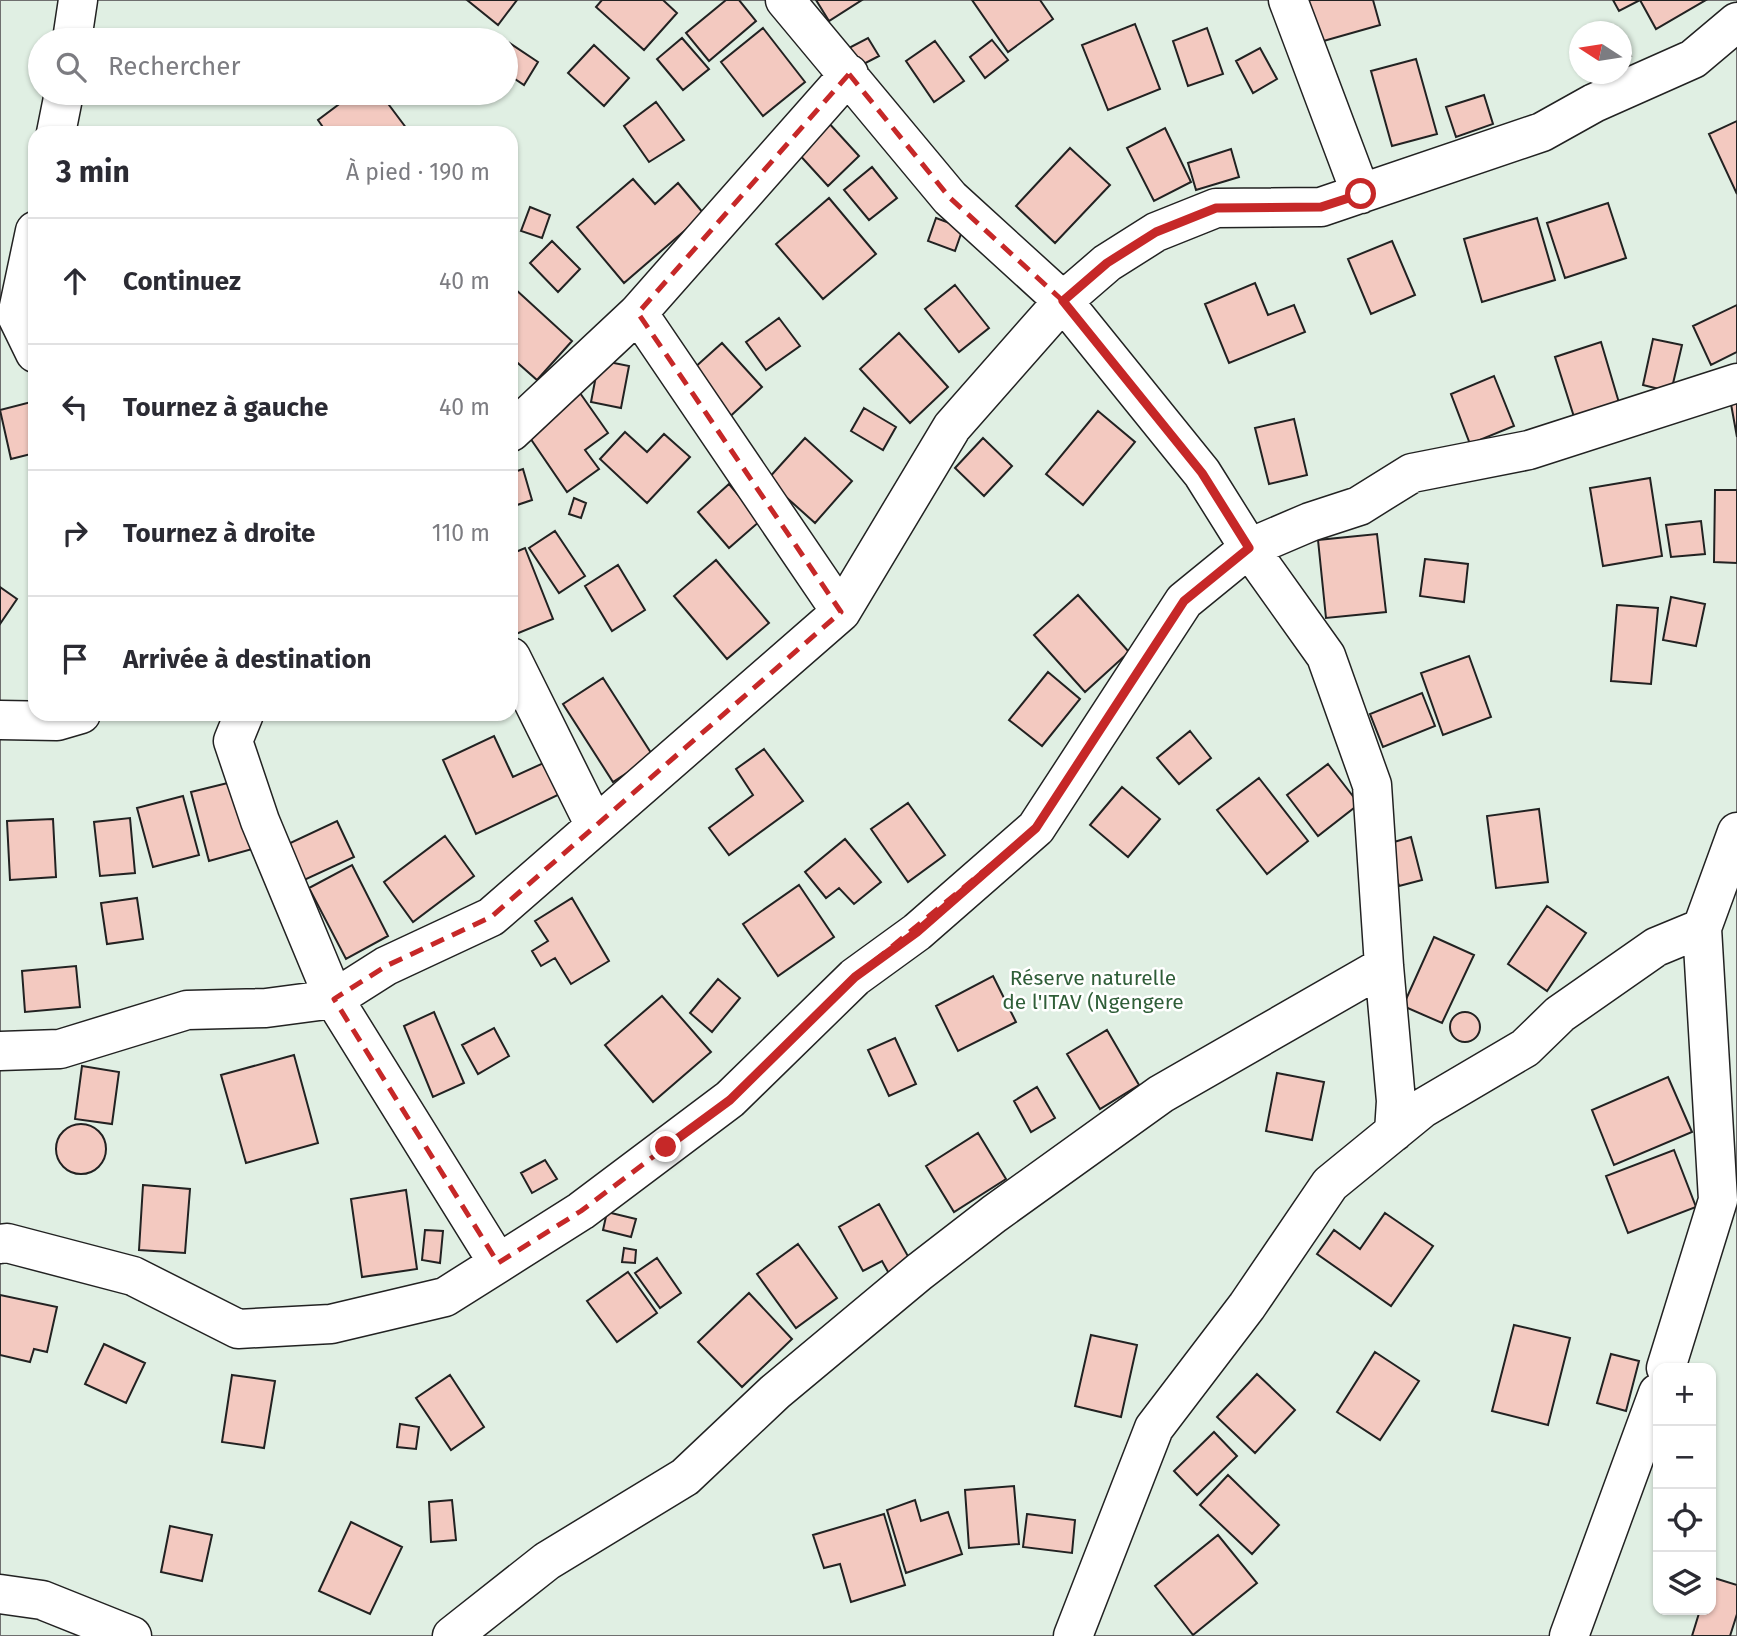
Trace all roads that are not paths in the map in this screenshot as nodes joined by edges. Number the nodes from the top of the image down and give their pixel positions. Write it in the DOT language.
graph roads {
  1 [pos="78,0"];
  2 [pos="785,0"];
  3 [pos="1288,0"];
  4 [pos="1730,0"];
  5 [pos="1737,14"];
  6 [pos="1737,22"];
  7 [pos="74,28"];
  8 [pos="849,74"];
  9 [pos="62,105"];
  10 [pos="57,126"];
  11 [pos="1361,194"];
  12 [pos="28,264"];
  13 [pos="1063,301"];
  14 [pos="638,313"];
  15 [pos="28,339"];
  16 [pos="1737,383"];
  17 [pos="518,425"];
  18 [pos="1249,548"];
  19 [pos="841,612"];
  20 [pos="518,671"];
  21 [pos="0,720"];
  22 [pos="28,720"];
  23 [pos="241,721"];
  24 [pos="595,826"];
  25 [pos="1737,832"];
  26 [pos="1702,928"];
  27 [pos="1384,966"];
  28 [pos="334,999"];
  29 [pos="0,1051"];
  30 [pos="1394,1132"];
  31 [pos="0,1244"];
  32 [pos="498,1263"];
  33 [pos="1668,1363"];
  34 [pos="1653,1407"];
  35 [pos="0,1594"];
  36 [pos="132,1636"];
  37 [pos="452,1636"];
  38 [pos="1073,1636"];
  39 [pos="1569,1636"];
  1 -- 7 [label="street"];
  2 -- 8 [label="street"];
  3 -- 11 [label="street"];
  4 -- 5 [label="street"];
  6 -- 11 [label="street"];
  8 -- 13 [label="street"];
  8 -- 14 [label="street"];
  9 -- 10 [label="street"];
  11 -- 13 [label="street"];
  12 -- 15 [label="street"];
  13 -- 18 [label="street"];
  13 -- 19 [label="street"];
  14 -- 17 [label="street"];
  14 -- 19 [label="street"];
  16 -- 18 [label="street"];
  18 -- 27 [label="street"];
  18 -- 32 [label="street"];
  19 -- 24 [label="street"];
  20 -- 24 [label="street"];
  21 -- 22 [label="street"];
  23 -- 28 [label="street"];
  24 -- 28 [label="street"];
  25 -- 26 [label="street"];
  26 -- 30 [label="street"];
  26 -- 33 [label="street"];
  27 -- 30 [label="street"];
  27 -- 37 [label="street"];
  28 -- 29 [label="street"];
  28 -- 32 [label="street"];
  30 -- 38 [label="street"];
  31 -- 32 [label="street"];
  34 -- 39 [label="street"];
  35 -- 36 [label="street"];
}
